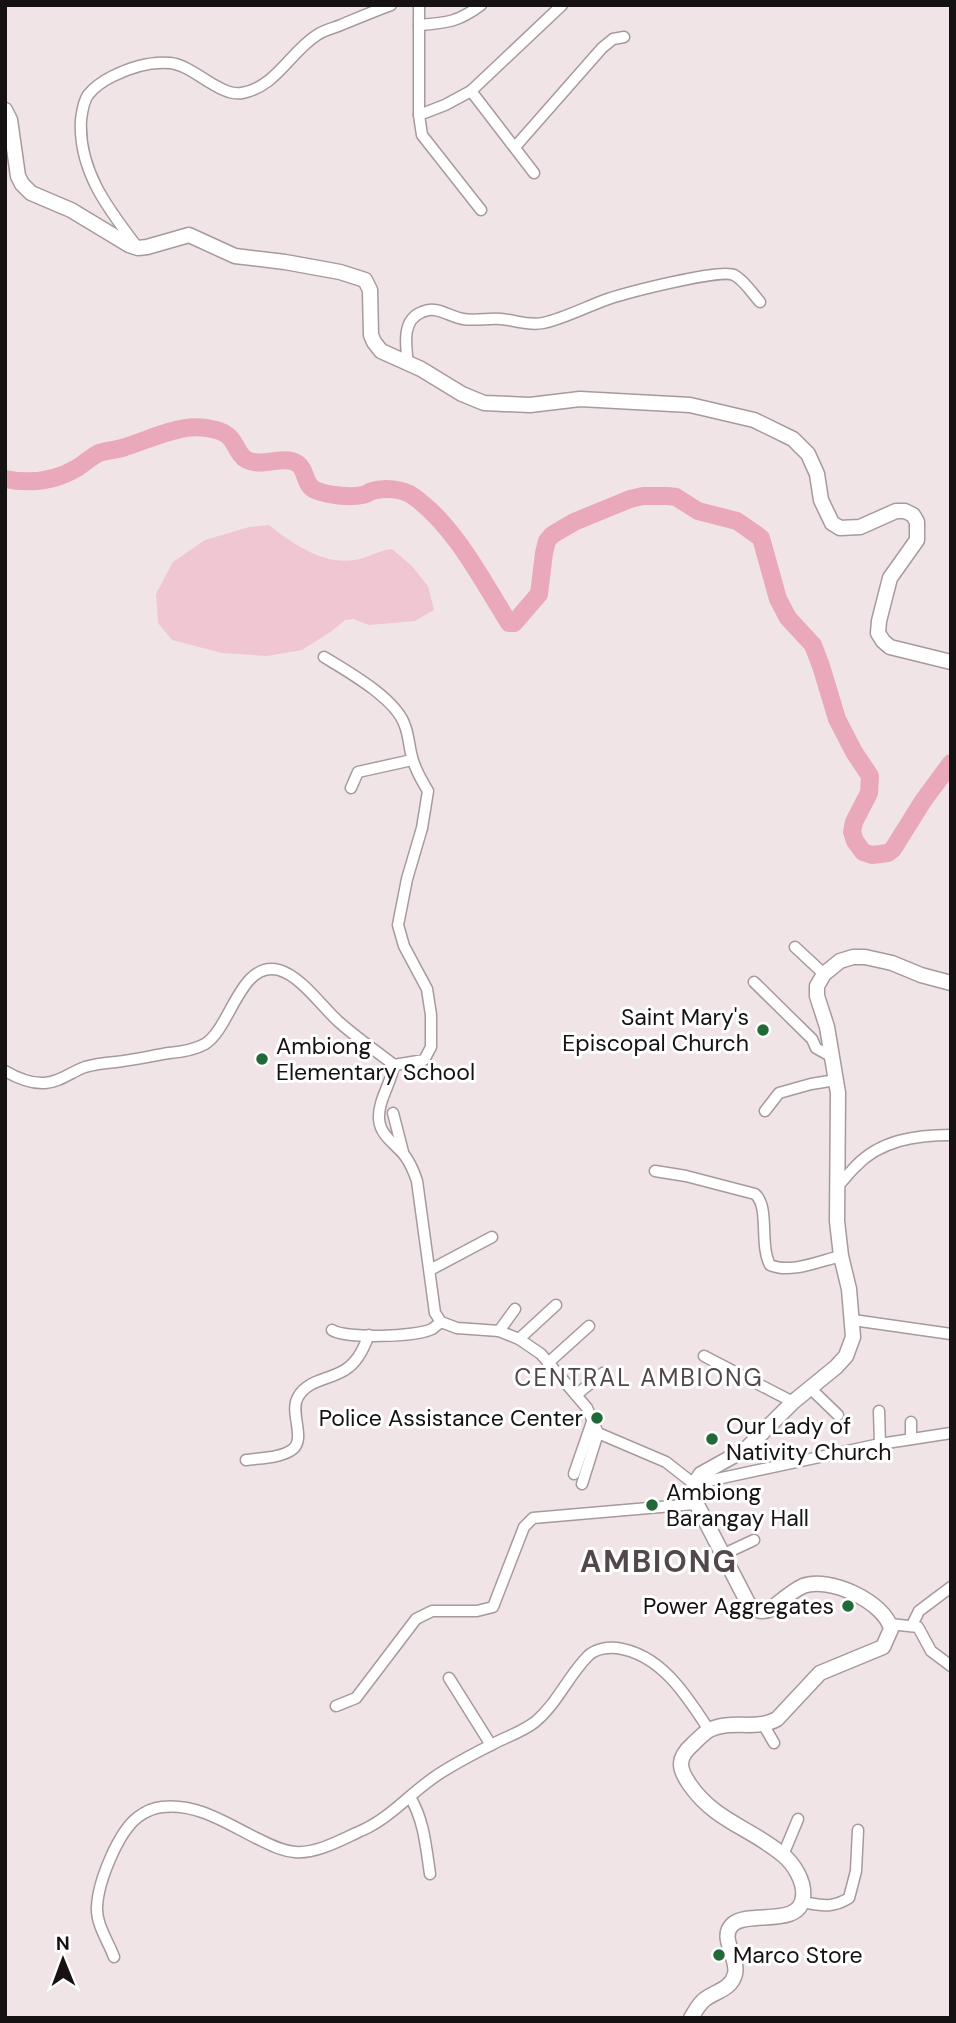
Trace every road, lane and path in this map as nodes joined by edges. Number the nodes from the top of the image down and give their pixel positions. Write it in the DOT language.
graph roads {
  1 [pos="391,5"];
  2 [pos="419,5"];
  3 [pos="481,5"];
  4 [pos="562,5"];
  5 [pos="419,25"];
  6 [pos="624,37"];
  7 [pos="471,91"];
  8 [pos="5,110"];
  9 [pos="419,115"];
  10 [pos="515,147"];
  11 [pos="534,173"];
  12 [pos="481,210"];
  13 [pos="138,248"];
  14 [pos="760,302"];
  15 [pos="408,364"];
  16 [pos="324,657"];
  17 [pos="951,662"];
  18 [pos="412,760"];
  19 [pos="351,788"];
  20 [pos="795,947"];
  21 [pos="824,974"];
  22 [pos="754,982"];
  23 [pos="951,983"];
  24 [pos="832,1057"];
  25 [pos="394,1065"];
  26 [pos="5,1071"];
  27 [pos="836,1080"];
  28 [pos="765,1111"];
  29 [pos="393,1113"];
  30 [pos="951,1135"];
  31 [pos="404,1155"];
  32 [pos="655,1171"];
  33 [pos="836,1188"];
  34 [pos="492,1237"];
  35 [pos="841,1256"];
  36 [pos="430,1270"];
  37 [pos="556,1305"];
  38 [pos="516,1309"];
  39 [pos="853,1320"];
  40 [pos="441,1322"];
  41 [pos="589,1326"];
  42 [pos="331,1330"];
  43 [pos="499,1331"];
  44 [pos="951,1334"];
  45 [pos="369,1335"];
  46 [pos="519,1339"];
  47 [pos="704,1356"];
  48 [pos="548,1363"];
  49 [pos="603,1373"];
  50 [pos="810,1388"];
  51 [pos="576,1395"];
  52 [pos="793,1402"];
  53 [pos="879,1410"];
  54 [pos="838,1415"];
  55 [pos="592,1422"];
  56 [pos="911,1422"];
  57 [pos="598,1433"];
  58 [pos="951,1433"];
  59 [pos="911,1439"];
  60 [pos="880,1444"];
  61 [pos="246,1460"];
  62 [pos="574,1474"];
  63 [pos="694,1483"];
  64 [pos="582,1484"];
  65 [pos="695,1504"];
  66 [pos="754,1540"];
  67 [pos="722,1555"];
  68 [pos="951,1587"];
  69 [pos="890,1624"];
  70 [pos="912,1625"];
  71 [pos="951,1666"];
  72 [pos="449,1678"];
  73 [pos="336,1706"];
  74 [pos="763,1724"];
  75 [pos="709,1730"];
  76 [pos="774,1743"];
  77 [pos="491,1745"];
  78 [pos="410,1797"];
  79 [pos="797,1819"];
  80 [pos="858,1830"];
  81 [pos="788,1860"];
  82 [pos="430,1874"];
  83 [pos="802,1902"];
  84 [pos="114,1956"];
  85 [pos="691,2018"];
  1 -- 13 [label="street"];
  2 -- 5 [label="street"];
  3 -- 5 [label="street"];
  4 -- 7 [label="street"];
  5 -- 9 [label="street"];
  6 -- 10 [label="street"];
  7 -- 9 [label="street"];
  7 -- 10 [label="street"];
  8 -- 13 [label="main road"];
  9 -- 12 [label="street"];
  10 -- 11 [label="street"];
  13 -- 15 [label="main road"];
  14 -- 15 [label="street"];
  15 -- 17 [label="main road"];
  16 -- 18 [label="street"];
  18 -- 19 [label="street"];
  18 -- 25 [label="street"];
  20 -- 21 [label="street"];
  21 -- 23 [label="main road"];
  21 -- 24 [label="main road"];
  22 -- 24 [label="street"];
  24 -- 27 [label="main road"];
  25 -- 26 [label="street"];
  25 -- 31 [label="street"];
  27 -- 28 [label="street"];
  27 -- 33 [label="main road"];
  29 -- 31 [label="street"];
  30 -- 33 [label="street"];
  31 -- 36 [label="street"];
  32 -- 35 [label="street"];
  33 -- 35 [label="main road"];
  34 -- 36 [label="street"];
  35 -- 39 [label="main road"];
  36 -- 40 [label="street"];
  37 -- 46 [label="street"];
  38 -- 43 [label="street"];
  39 -- 44 [label="street"];
  39 -- 50 [label="main road"];
  40 -- 43 [label="street"];
  40 -- 45 [label="street"];
  41 -- 48 [label="street"];
  42 -- 45 [label="street"];
  43 -- 46 [label="street"];
  45 -- 61 [label="street"];
  46 -- 48 [label="street"];
  47 -- 52 [label="street"];
  48 -- 51 [label="street"];
  49 -- 51 [label="street"];
  50 -- 52 [label="main road"];
  50 -- 54 [label="street"];
  51 -- 55 [label="street"];
  52 -- 63 [label="main road"];
  53 -- 60 [label="street"];
  55 -- 57 [label="street"];
  55 -- 62 [label="street"];
  56 -- 59 [label="street"];
  57 -- 63 [label="street"];
  57 -- 64 [label="street"];
  58 -- 59 [label="street"];
  59 -- 60 [label="street"];
  60 -- 63 [label="street"];
  63 -- 65 [label="main road"];
  65 -- 67 [label="main road"];
  65 -- 73 [label="street"];
  66 -- 67 [label="street"];
  67 -- 69 [label="main road"];
  68 -- 70 [label="street"];
  69 -- 70 [label="street"];
  69 -- 74 [label="main road"];
  70 -- 71 [label="street"];
  72 -- 77 [label="street"];
  74 -- 75 [label="main road"];
  74 -- 76 [label="street"];
  75 -- 77 [label="street"];
  75 -- 81 [label="main road"];
  77 -- 78 [label="street"];
  78 -- 82 [label="street"];
  78 -- 84 [label="street"];
  79 -- 81 [label="street"];
  80 -- 83 [label="street"];
  81 -- 83 [label="main road"];
  83 -- 85 [label="main road"];
}
